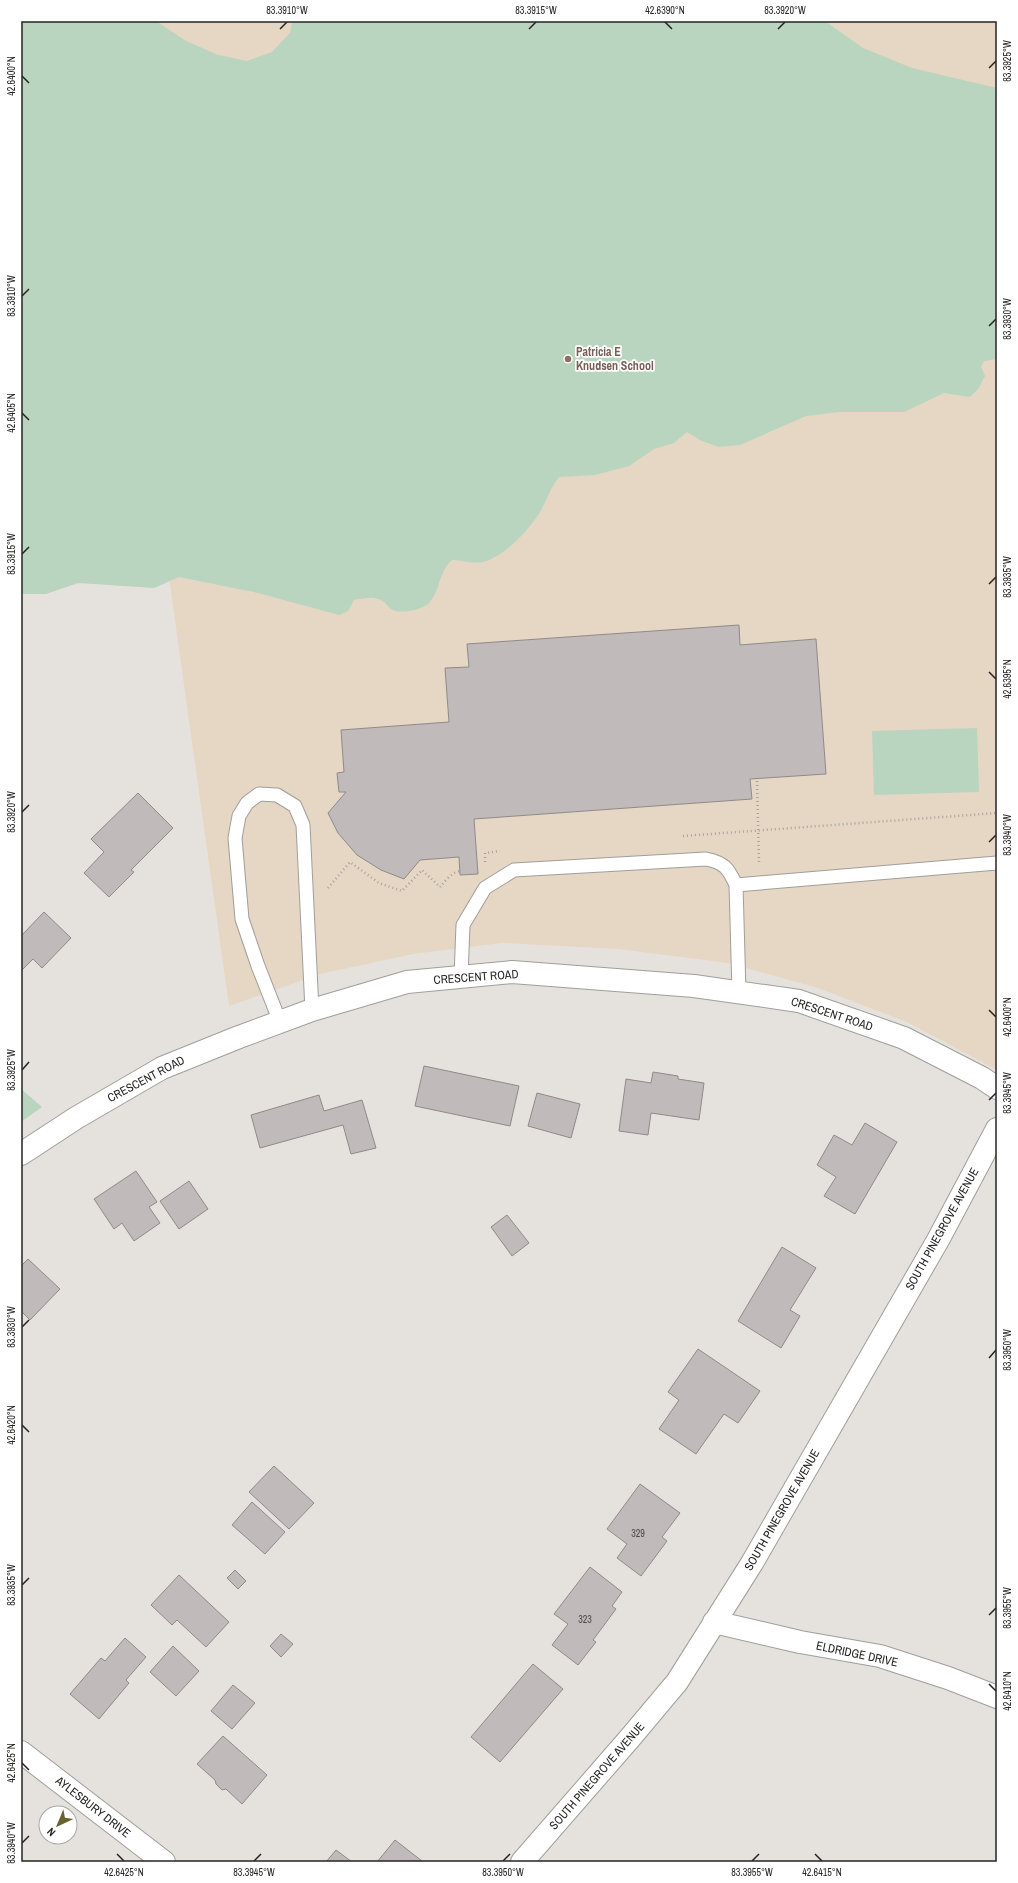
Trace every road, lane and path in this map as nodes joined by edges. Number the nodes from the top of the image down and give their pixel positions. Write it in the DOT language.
graph roads {
  1 [pos="757,781"];
  2 [pos="997,813"];
  3 [pos="759,830"];
  4 [pos="680,837"];
  5 [pos="508,851"];
  6 [pos="997,863"];
  7 [pos="485,869"];
  8 [pos="460,871"];
  9 [pos="755,883"];
  10 [pos="736,885"];
  11 [pos="306,894"];
  12 [pos="461,977"];
  13 [pos="739,992"];
  14 [pos="312,1010"];
  15 [pos="280,1022"];
  16 [pos="997,1088"];
  17 [pos="997,1129"];
  18 [pos="21,1154"];
  19 [pos="714,1622"];
  20 [pos="997,1697"];
  21 [pos="21,1752"];
  22 [pos="164,1862"];
  23 [pos="522,1862"];
  1 -- 3 [label="path"];
  2 -- 3 [label="path"];
  3 -- 4 [label="path"];
  3 -- 9 [label="path"];
  5 -- 7 [label="path"];
  6 -- 9 [label="lane"];
  8 -- 11 [label="path"];
  9 -- 10 [label="lane"];
  10 -- 12 [label="lane"];
  10 -- 13 [label="lane"];
  11 -- 14 [label="lane"];
  11 -- 15 [label="lane"];
  12 -- 13 [label="street, CRESCENT ROAD"];
  12 -- 14 [label="street, CRESCENT ROAD"];
  13 -- 16 [label="street, CRESCENT ROAD"];
  14 -- 15 [label="street, CRESCENT ROAD"];
  15 -- 18 [label="street, CRESCENT ROAD"];
  17 -- 19 [label="street, SOUTH PINEGROVE AVENUE"];
  19 -- 20 [label="street, ELDRIDGE DRIVE"];
  19 -- 23 [label="street, SOUTH PINEGROVE AVENUE"];
  21 -- 22 [label="street, AYLESBURY DRIVE"];
}
